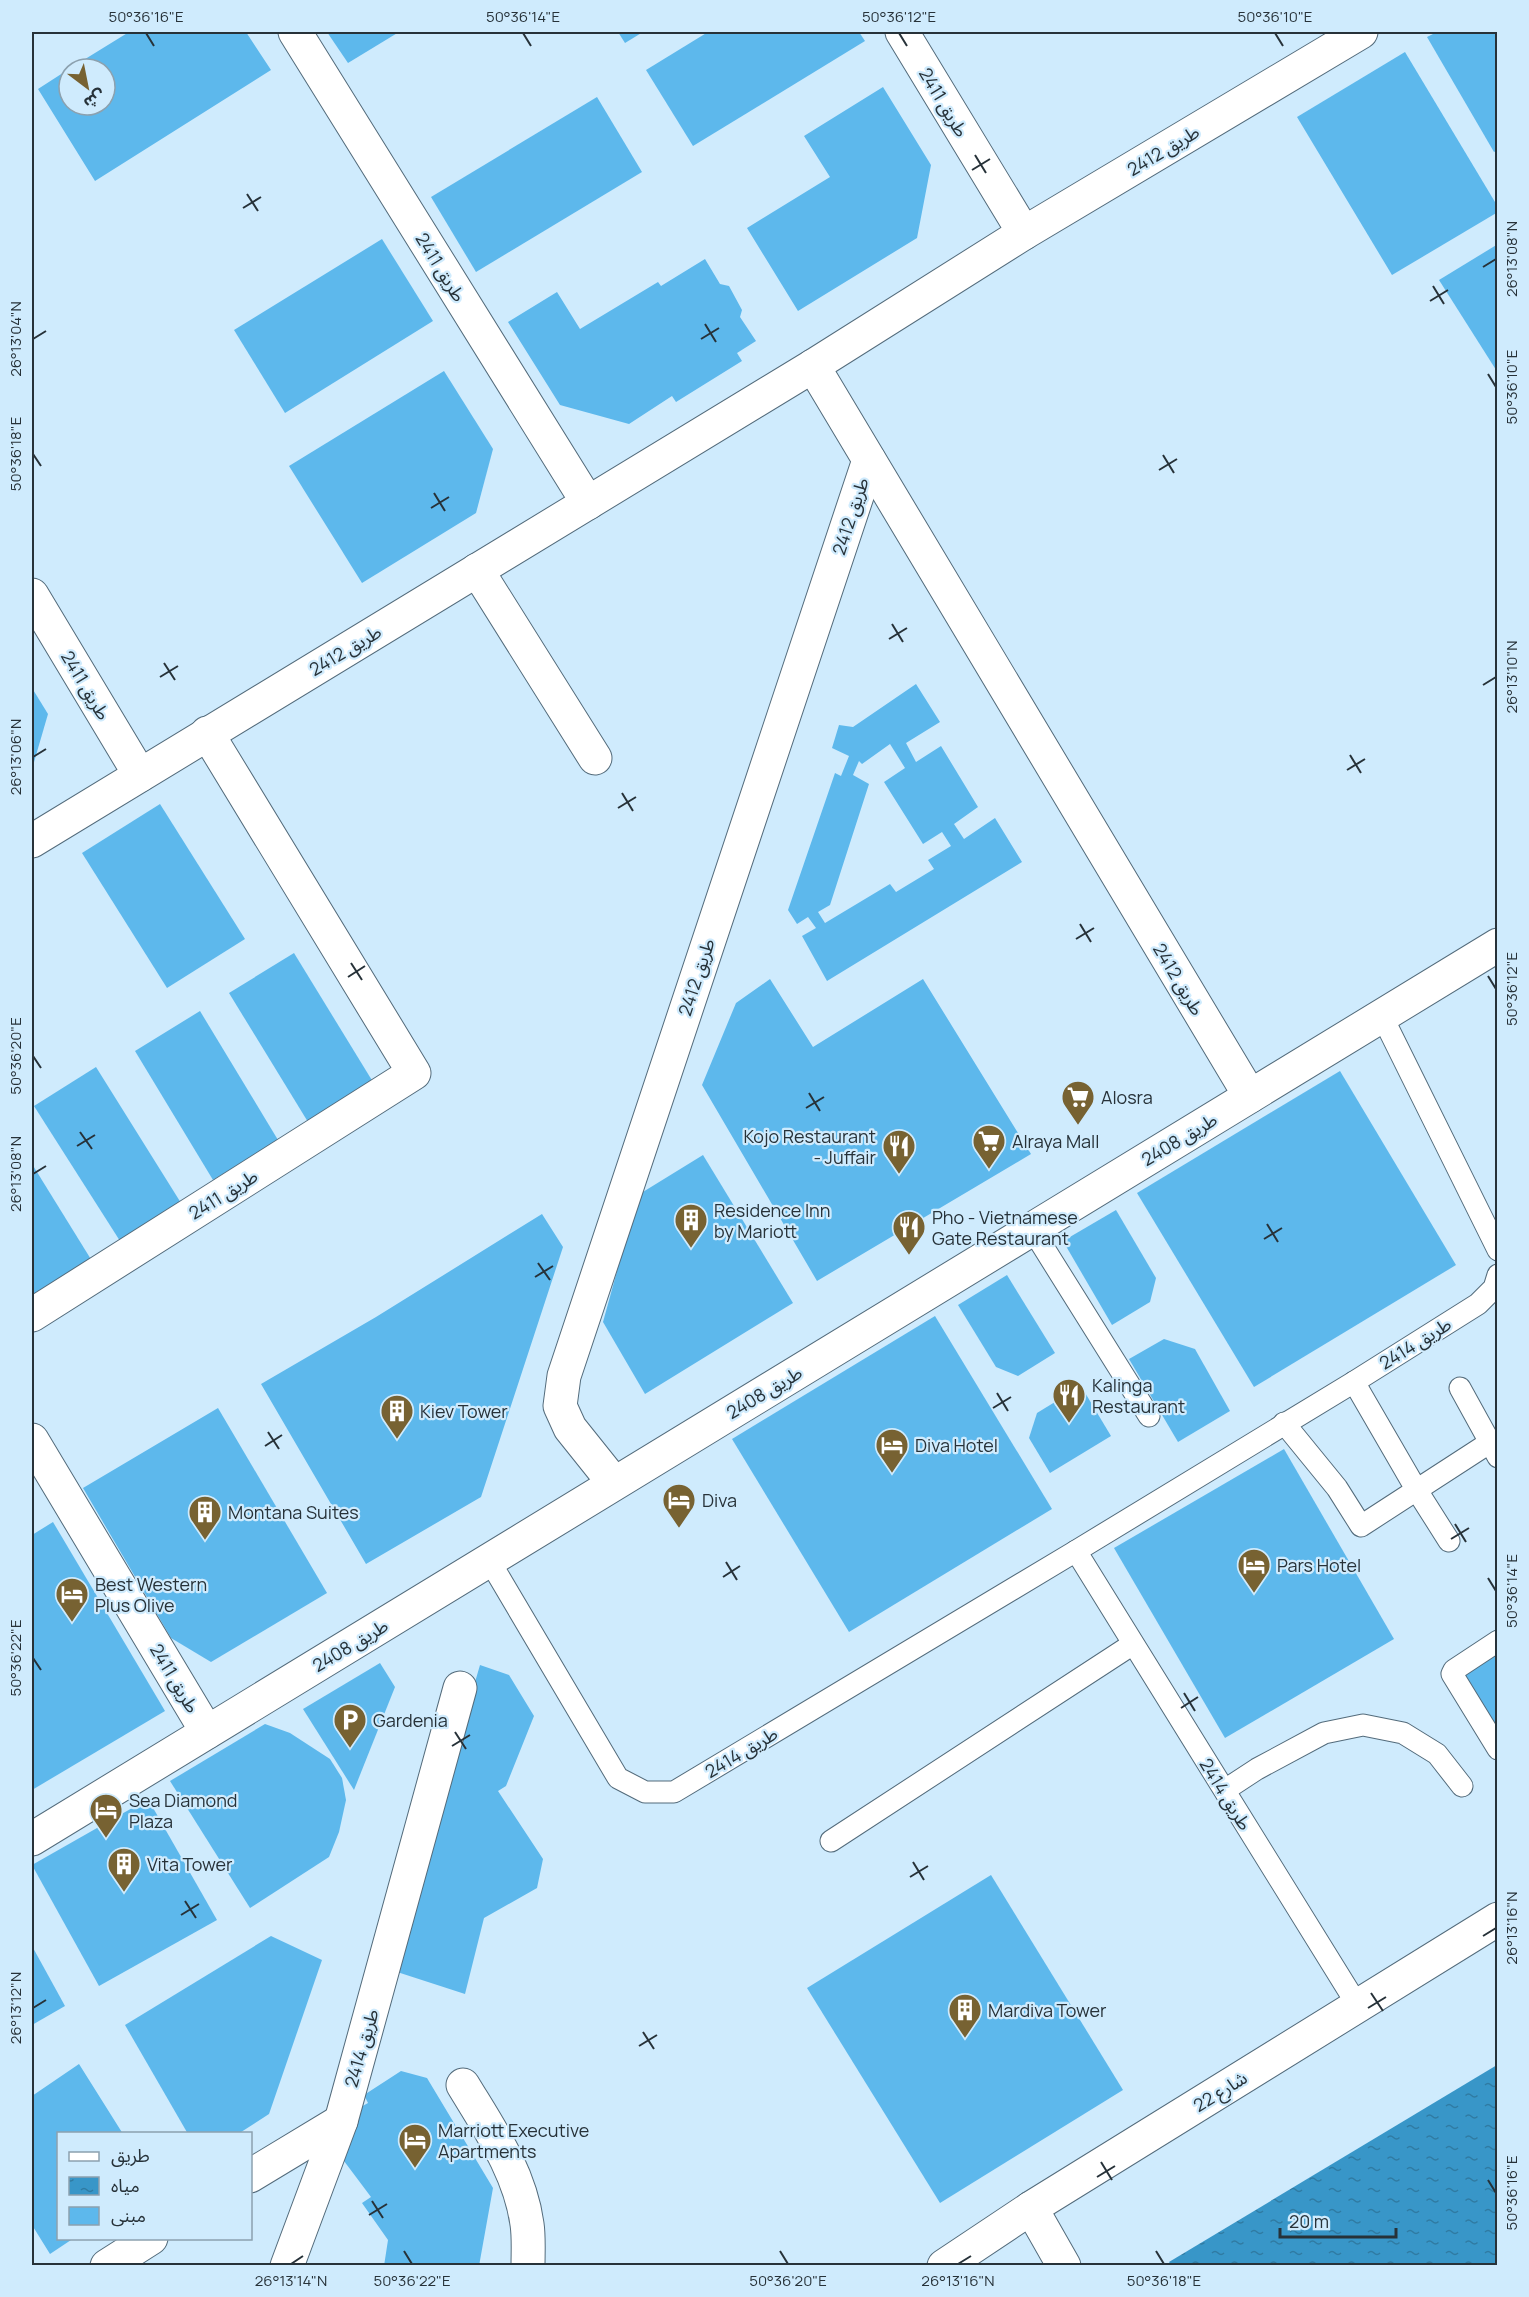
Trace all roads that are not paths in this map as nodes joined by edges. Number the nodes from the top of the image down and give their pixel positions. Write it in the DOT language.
graph roads {
  1 [pos="295,32"];
  2 [pos="902,32"];
  3 [pos="1361,32"];
  4 [pos="1024,233"];
  5 [pos="813,366"];
  6 [pos="869,460"];
  7 [pos="588,503"];
  8 [pos="477,570"];
  9 [pos="32,595"];
  10 [pos="207,733"];
  11 [pos="594,758"];
  12 [pos="140,775"];
  13 [pos="32,841"];
  14 [pos="1497,945"];
  15 [pos="1382,1016"];
  16 [pos="1250,1096"];
  17 [pos="1032,1229"];
  18 [pos="1497,1250"];
  19 [pos="1496,1285"];
  20 [pos="32,1315"];
  21 [pos="1354,1382"];
  22 [pos="1460,1388"];
  23 [pos="1149,1416"];
  24 [pos="1284,1423"];
  25 [pos="32,1440"];
  26 [pos="1493,1450"];
  27 [pos="614,1483"];
  28 [pos="1416,1489"];
  29 [pos="1449,1541"];
  30 [pos="1076,1551"];
  31 [pos="489,1560"];
  32 [pos="1497,1641"];
  33 [pos="1133,1644"];
  34 [pos="460,1688"];
  35 [pos="207,1732"];
  36 [pos="1497,1749"];
  37 [pos="1462,1786"];
  38 [pos="1225,1790"];
  39 [pos="32,1839"];
  40 [pos="831,1841"];
  41 [pos="1497,1919"];
  42 [pos="1358,2006"];
  43 [pos="463,2085"];
  44 [pos="340,2121"];
  45 [pos="252,2175"];
  46 [pos="1030,2208"];
  47 [pos="148,2240"];
  48 [pos="107,2265"];
  49 [pos="287,2265"];
  50 [pos="528,2265"];
  51 [pos="944,2265"];
  52 [pos="1064,2265"];
  1 -- 7 [label="street, طريق 2411"];
  2 -- 4 [label="street, طريق 2411"];
  3 -- 4 [label="street, طريق 2412"];
  4 -- 5 [label="street, طريق 2412"];
  5 -- 6 [label="street, طريق 2412"];
  5 -- 7 [label="street, طريق 2412"];
  6 -- 16 [label="street, طريق 2412"];
  6 -- 27 [label="street, طريق 2412"];
  7 -- 8 [label="street, طريق 2412"];
  8 -- 10 [label="street, طريق 2412"];
  8 -- 11 [label="street"];
  9 -- 12 [label="street, طريق 2411"];
  10 -- 12 [label="street, طريق 2412"];
  10 -- 20 [label="street, طريق 2411"];
  12 -- 13 [label="street, طريق 2412"];
  14 -- 15 [label="street, طريق 2408"];
  15 -- 16 [label="street, طريق 2408"];
  15 -- 18 [label="lane"];
  16 -- 17 [label="street, طريق 2408"];
  17 -- 23 [label="lane"];
  17 -- 27 [label="street, طريق 2408"];
  19 -- 21 [label="lane, طريق 2414"];
  21 -- 24 [label="lane, طريق 2414"];
  21 -- 28 [label="lane"];
  22 -- 26 [label="lane"];
  24 -- 28 [label="lane"];
  24 -- 30 [label="lane, طريق 2414"];
  25 -- 35 [label="street, طريق 2411"];
  26 -- 28 [label="lane"];
  27 -- 31 [label="street, طريق 2408"];
  28 -- 29 [label="lane"];
  30 -- 31 [label="lane, طريق 2414"];
  30 -- 33 [label="lane, طريق 2414"];
  31 -- 35 [label="street, طريق 2408"];
  32 -- 36 [label="lane"];
  33 -- 38 [label="lane, طريق 2414"];
  33 -- 40 [label="lane"];
  34 -- 44 [label="street, طريق 2414"];
  35 -- 39 [label="street, طريق 2408"];
  37 -- 38 [label="lane"];
  38 -- 42 [label="lane, طريق 2414"];
  41 -- 42 [label="street, شارع 22"];
  42 -- 46 [label="street, شارع 22"];
  43 -- 50 [label="street"];
  44 -- 45 [label="street"];
  44 -- 49 [label="street, طريق 2414"];
  46 -- 51 [label="street, شارع 22"];
  46 -- 52 [label="street"];
  47 -- 48 [label="street"];
}
